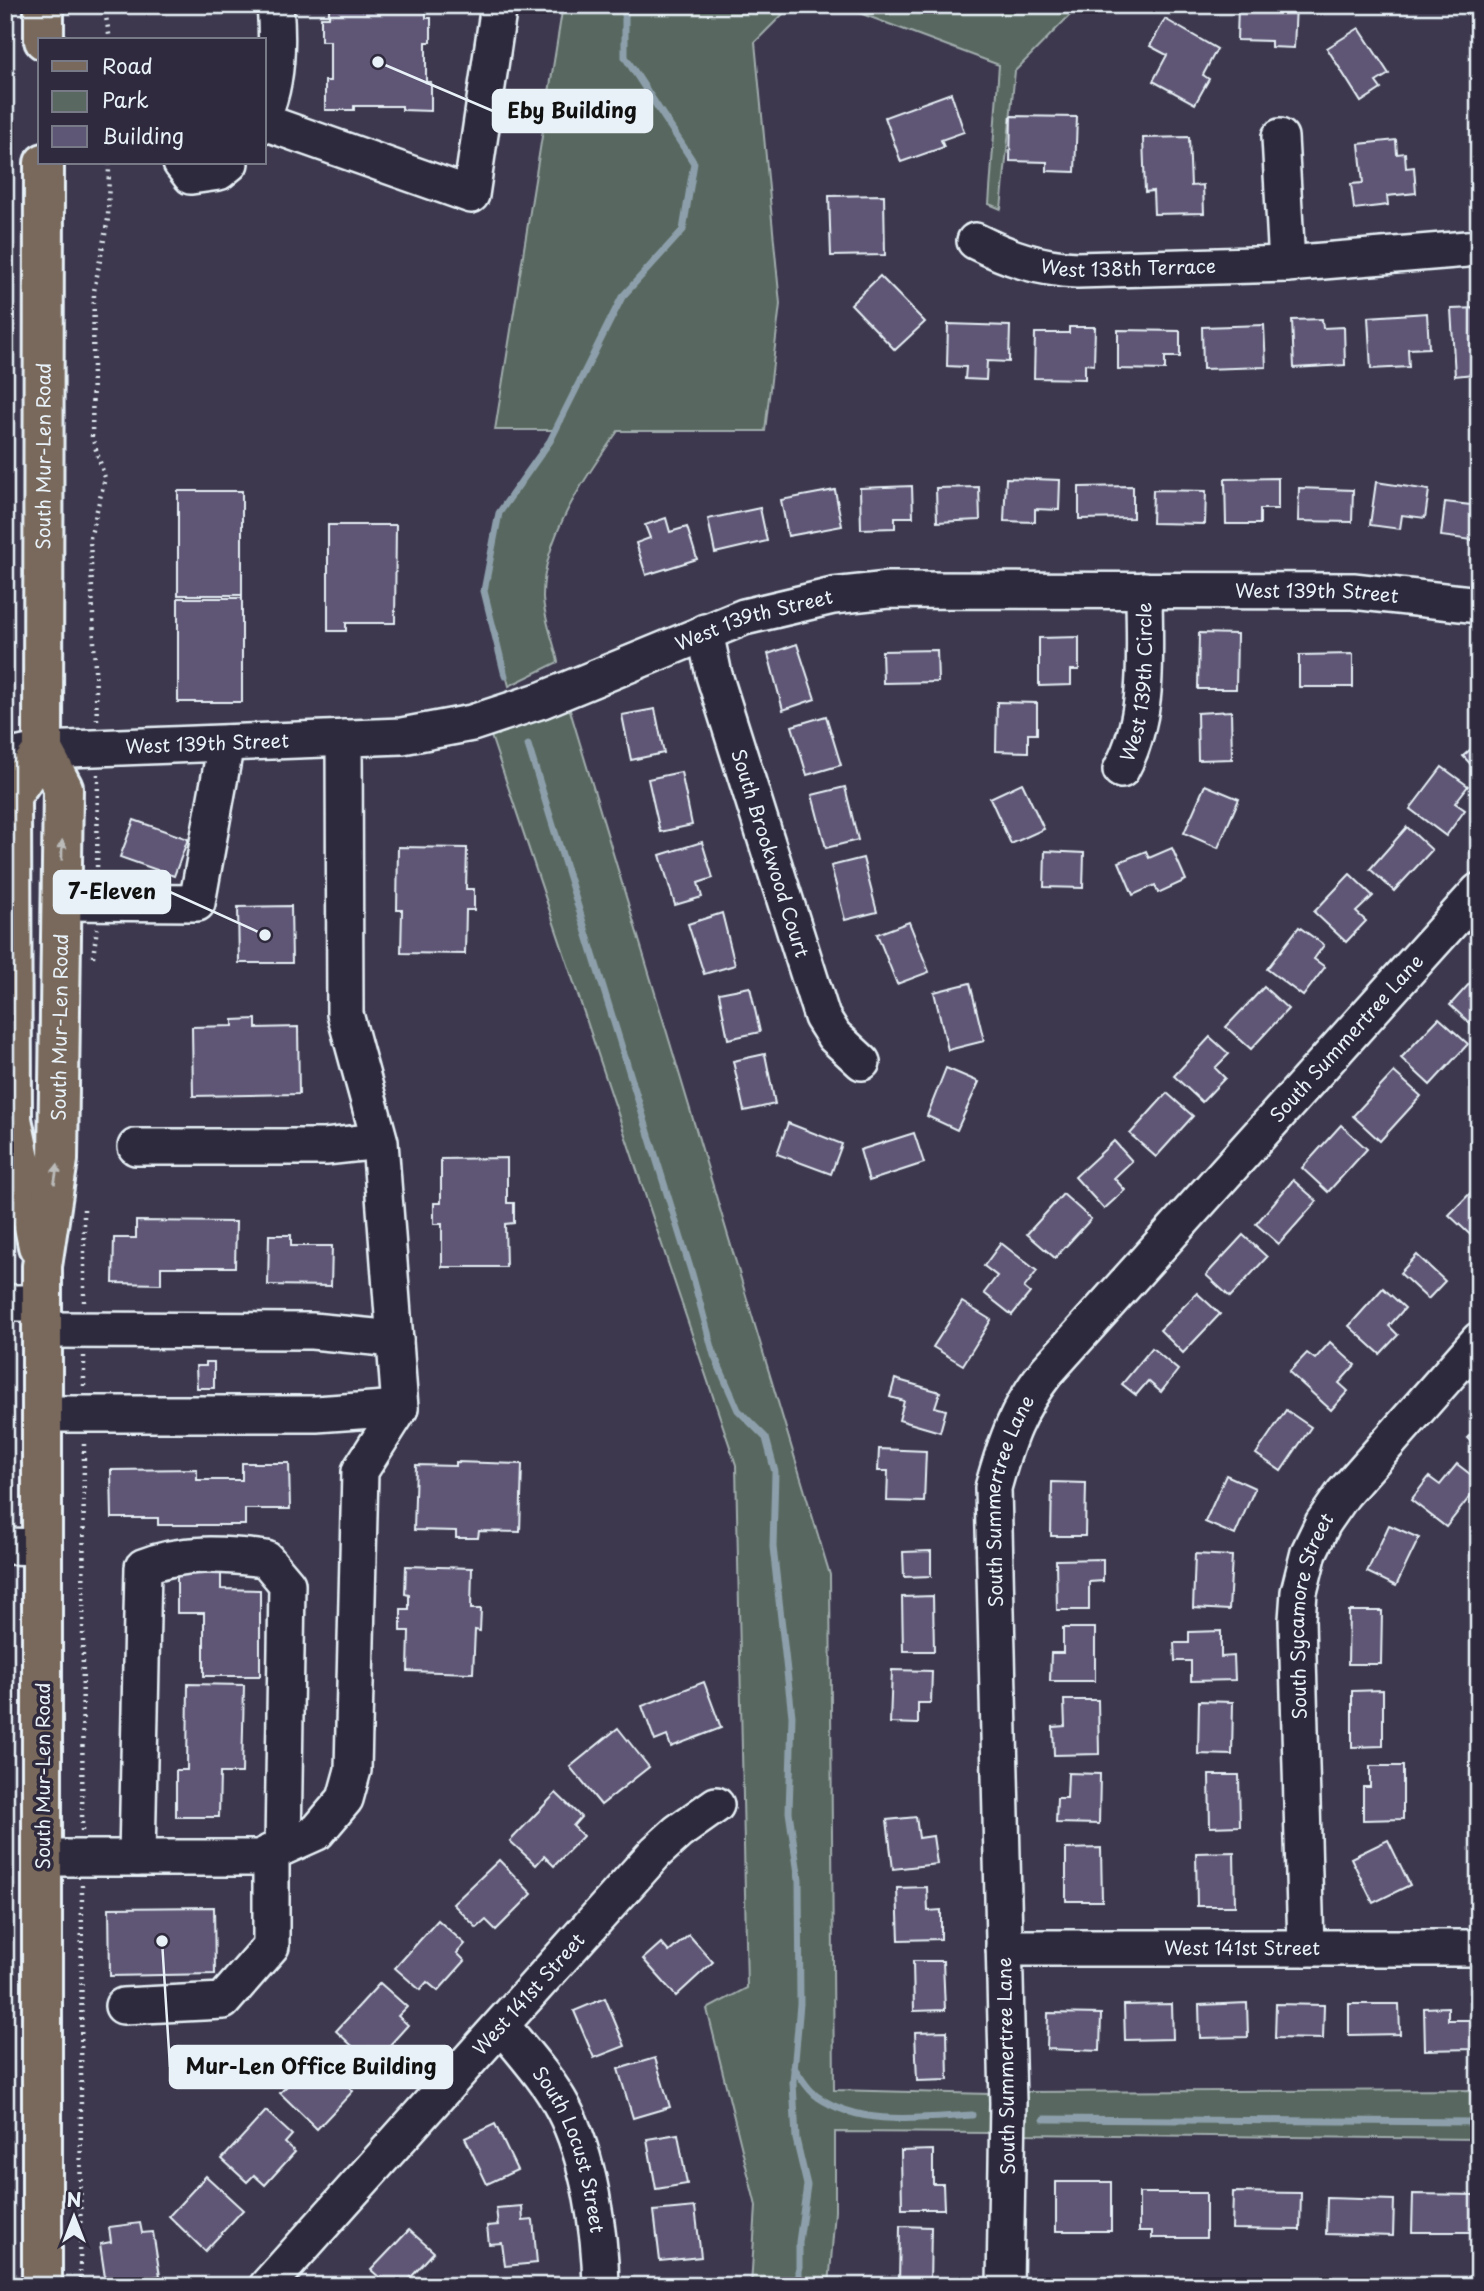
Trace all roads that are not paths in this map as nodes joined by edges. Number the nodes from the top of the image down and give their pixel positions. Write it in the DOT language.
graph roads {
  1 [pos="44,5"];
  2 [pos="275,5"];
  3 [pos="499,5"];
  4 [pos="44,38"];
  5 [pos="266,108"];
  6 [pos="266,123"];
  7 [pos="1280,136"];
  8 [pos="44,164"];
  9 [pos="182,164"];
  10 [pos="229,164"];
  11 [pos="975,241"];
  12 [pos="1479,248"];
  13 [pos="1287,264"];
  14 [pos="1144,590"];
  15 [pos="1479,605"];
  16 [pos="705,632"];
  17 [pos="5,735"];
  18 [pos="344,738"];
  19 [pos="226,743"];
  20 [pos="43,750"];
  21 [pos="5,758"];
  22 [pos="1121,770"];
  23 [pos="1479,891"];
  24 [pos="79,902"];
  25 [pos="862,1062"];
  26 [pos="379,1141"];
  27 [pos="136,1147"];
  28 [pos="14,1184"];
  29 [pos="42,1266"];
  30 [pos="30,1312"];
  31 [pos="395,1339"];
  32 [pos="1479,1340"];
  33 [pos="400,1408"];
  34 [pos="43,1414"];
  35 [pos="5,1546"];
  36 [pos="43,1547"];
  37 [pos="716,1805"];
  38 [pos="277,1850"];
  39 [pos="43,1858"];
  40 [pos="137,1858"];
  41 [pos="1004,1948"];
  42 [pos="1306,1948"];
  43 [pos="1479,1948"];
  44 [pos="123,2006"];
  45 [pos="502,2026"];
  46 [pos="42,2286"];
  47 [pos="267,2286"];
  48 [pos="601,2286"];
  49 [pos="1005,2286"];
  1 -- 4 [label="main road"];
  2 -- 5 [label="street"];
  3 -- 6 [label="street"];
  7 -- 13 [label="street"];
  8 -- 20 [label="main road, South Mur-Len Road"];
  9 -- 10 [label="street"];
  11 -- 13 [label="street, West 138th Terrace"];
  12 -- 13 [label="street, West 138th Terrace"];
  14 -- 15 [label="street, West 139th Street"];
  14 -- 16 [label="street, West 139th Street"];
  14 -- 22 [label="street, West 139th Circle"];
  16 -- 18 [label="street, West 139th Street"];
  16 -- 25 [label="street, South Brookwood Court"];
  17 -- 20 [label="street"];
  18 -- 19 [label="street, West 139th Street"];
  18 -- 26 [label="street"];
  19 -- 20 [label="street, West 139th Street"];
  19 -- 24 [label="street"];
  20 -- 21 [label="street"];
  24 -- 20 [label="main road, South Mur-Len Road, one-way"];
  20 -- 28 [label="main road, South Mur-Len Road"];
  23 -- 41 [label="street, South Summertree Lane"];
  29 -- 24 [label="main road, South Mur-Len Road, one-way"];
  26 -- 27 [label="street"];
  26 -- 31 [label="street"];
  28 -- 29 [label="main road, South Mur-Len Road"];
  29 -- 30 [label="main road, South Mur-Len Road"];
  30 -- 31 [label="street"];
  30 -- 34 [label="main road, South Mur-Len Road"];
  31 -- 33 [label="street"];
  32 -- 42 [label="street, South Sycamore Street"];
  33 -- 34 [label="street"];
  33 -- 38 [label="street"];
  34 -- 36 [label="main road, South Mur-Len Road"];
  35 -- 36 [label="street"];
  36 -- 39 [label="main road, South Mur-Len Road"];
  37 -- 45 [label="street, West 141st Street"];
  38 -- 40 [label="street"];
  38 -- 40 [label="street"];
  38 -- 44 [label="street"];
  39 -- 40 [label="street"];
  39 -- 46 [label="main road, South Mur-Len Road"];
  41 -- 42 [label="street, West 141st Street"];
  41 -- 49 [label="street, South Summertree Lane"];
  42 -- 43 [label="street, West 141st Street"];
  45 -- 47 [label="street, West 141st Street"];
  45 -- 48 [label="street, South Locust Street"];
}
